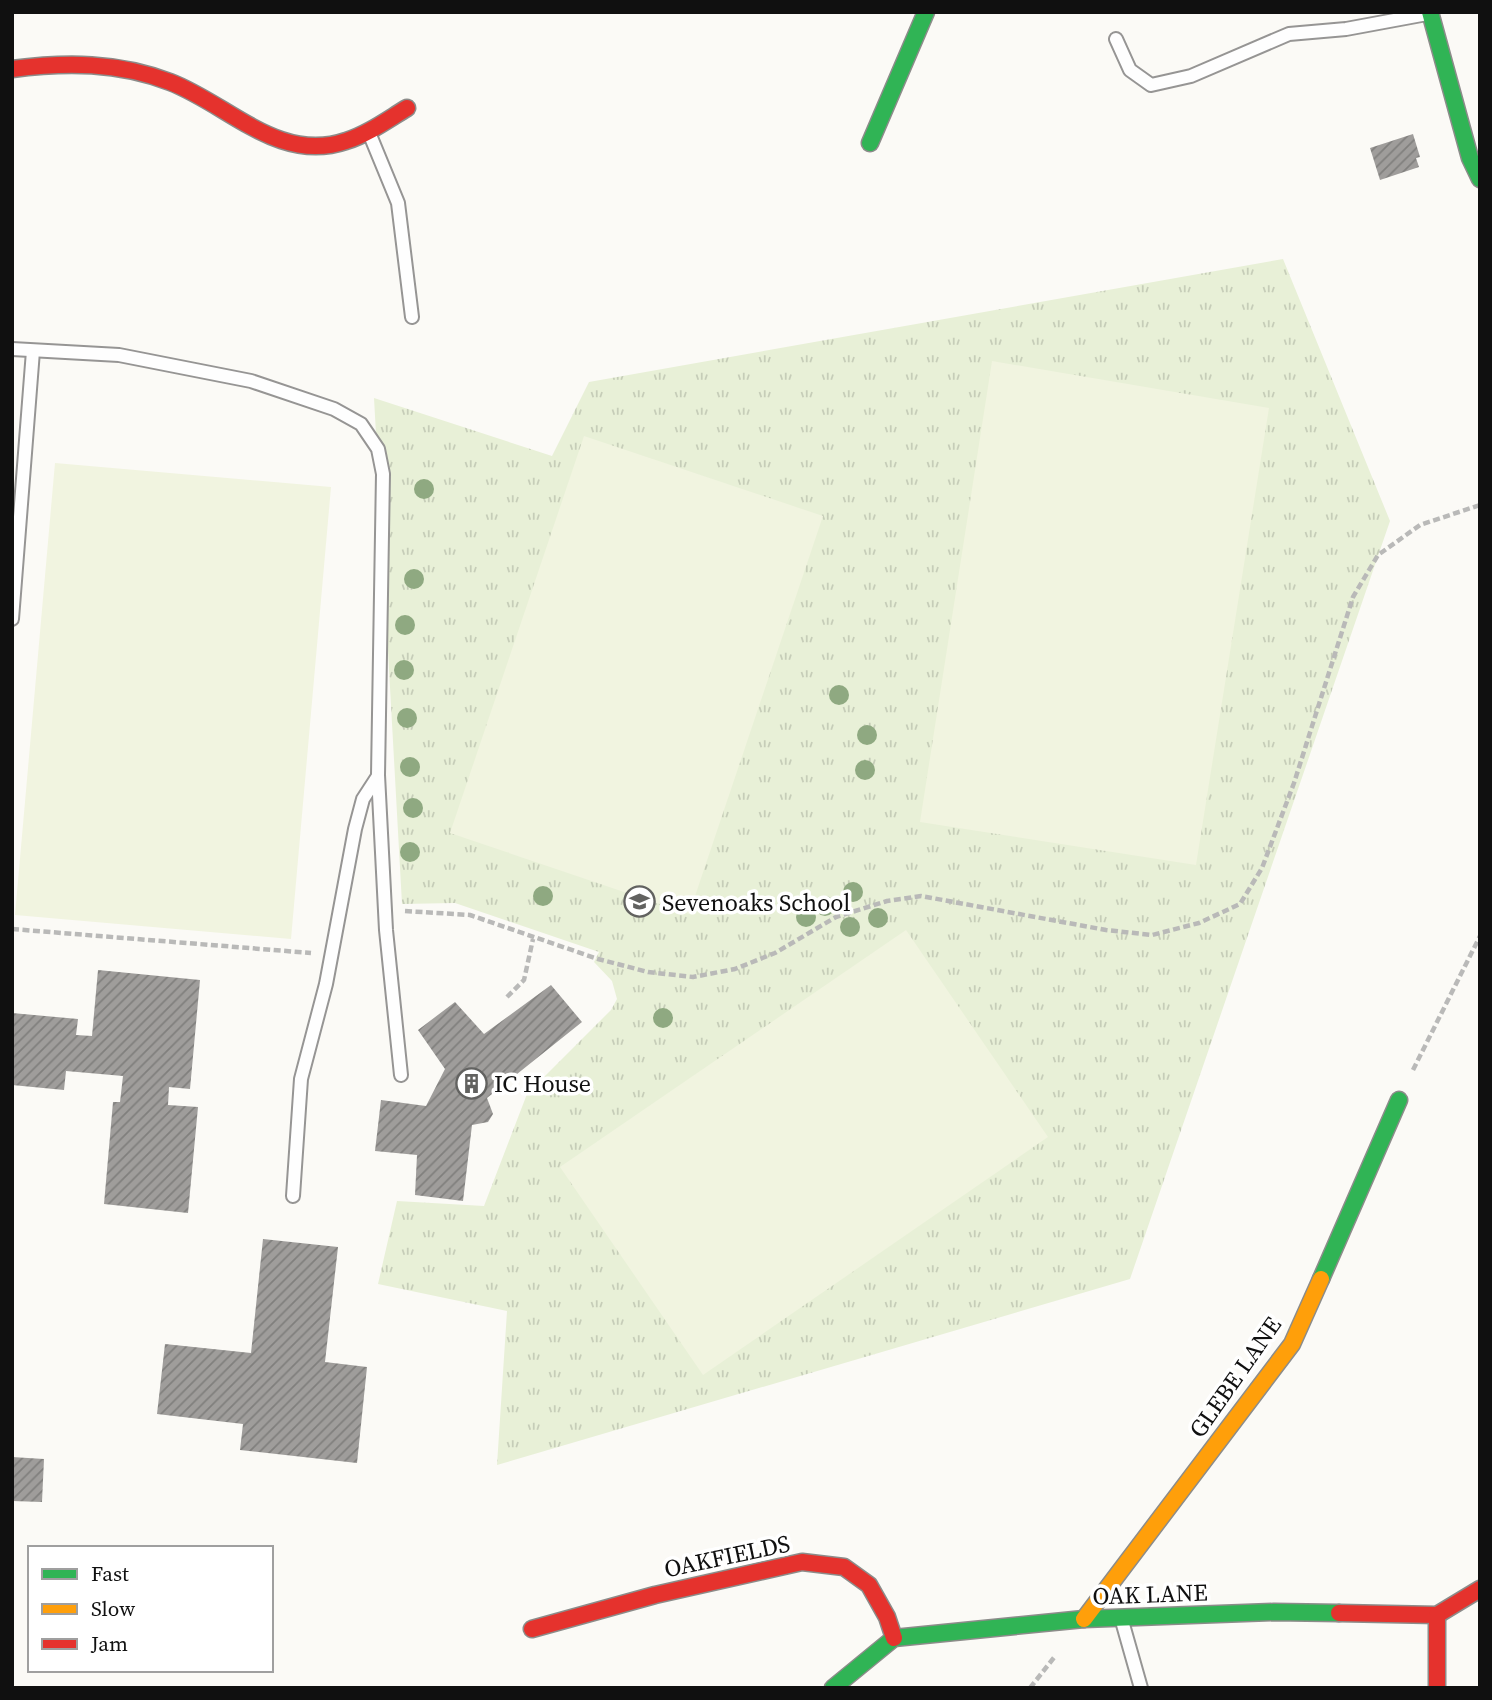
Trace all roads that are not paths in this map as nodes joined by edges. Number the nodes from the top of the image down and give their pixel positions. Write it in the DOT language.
graph roads {
  1 [pos="926,12"];
  2 [pos="1430,13"];
  3 [pos="1116,39"];
  4 [pos="12,69"];
  5 [pos="407,108"];
  6 [pos="369,132"];
  7 [pos="870,143"];
  8 [pos="1480,179"];
  9 [pos="412,317"];
  10 [pos="12,349"];
  11 [pos="33,351"];
  12 [pos="12,619"];
  13 [pos="378,775"];
  14 [pos="401,1075"];
  15 [pos="1399,1100"];
  16 [pos="293,1196"];
  17 [pos="1480,1589"];
  18 [pos="1437,1615"];
  19 [pos="1121,1618"];
  20 [pos="1084,1619"];
  21 [pos="532,1629"];
  22 [pos="894,1638"];
  23 [pos="833,1688"];
  24 [pos="1141,1688"];
  25 [pos="1437,1688"];
  1 -- 7 [label="street"];
  2 -- 3 [label="lane"];
  2 -- 8 [label="street"];
  4 -- 6 [label="street"];
  5 -- 6 [label="street"];
  6 -- 9 [label="lane"];
  10 -- 11 [label="lane"];
  11 -- 12 [label="lane"];
  11 -- 13 [label="lane"];
  13 -- 14 [label="lane"];
  13 -- 16 [label="lane"];
  15 -- 20 [label="street, GLEBE LANE"];
  17 -- 18 [label="street"];
  18 -- 19 [label="street, OAK LANE"];
  18 -- 25 [label="street"];
  19 -- 20 [label="street, OAK LANE"];
  19 -- 24 [label="lane"];
  20 -- 22 [label="street, OAK LANE"];
  21 -- 22 [label="street, OAKFIELDS"];
  22 -- 23 [label="street"];
}
